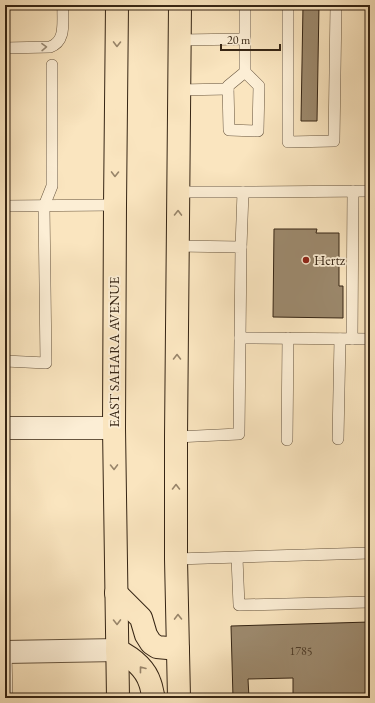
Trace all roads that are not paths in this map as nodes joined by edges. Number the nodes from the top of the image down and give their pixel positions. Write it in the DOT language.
graph roads {
  1 [pos="63,5"];
  2 [pos="117,5"];
  3 [pos="180,5"];
  4 [pos="245,5"];
  5 [pos="288,5"];
  6 [pos="336,5"];
  7 [pos="245,39"];
  8 [pos="180,40"];
  9 [pos="5,48"];
  10 [pos="52,65"];
  11 [pos="245,72"];
  12 [pos="228,89"];
  13 [pos="179,90"];
  14 [pos="353,191"];
  15 [pos="370,191"];
  16 [pos="178,192"];
  17 [pos="243,192"];
  18 [pos="5,206"];
  19 [pos="44,206"];
  20 [pos="114,206"];
  21 [pos="177,246"];
  22 [pos="241,247"];
  23 [pos="240,338"];
  24 [pos="288,338"];
  25 [pos="340,339"];
  26 [pos="352,339"];
  27 [pos="370,340"];
  28 [pos="5,361"];
  29 [pos="5,428"];
  30 [pos="114,428"];
  31 [pos="176,437"];
  32 [pos="338,439"];
  33 [pos="287,440"];
  34 [pos="370,553"];
  35 [pos="237,558"];
  36 [pos="176,559"];
  37 [pos="116,593"];
  38 [pos="370,602"];
  39 [pos="178,649"];
  40 [pos="118,650"];
  41 [pos="6,652"];
  42 [pos="7,698"];
  43 [pos="118,698"];
  44 [pos="154,698"];
  45 [pos="179,698"];
  9 -- 1 [label="lane, one-way"];
  2 -- 20 [label="main road, EAST SAHARA AVENUE, one-way"];
  3 -- 8 [label="main road"];
  4 -- 7 [label="lane"];
  5 -- 6 [label="lane"];
  7 -- 8 [label="lane"];
  7 -- 11 [label="lane"];
  8 -- 13 [label="main road"];
  10 -- 19 [label="lane"];
  11 -- 12 [label="lane"];
  11 -- 12 [label="lane"];
  12 -- 13 [label="lane"];
  13 -- 16 [label="main road"];
  14 -- 15 [label="lane"];
  14 -- 17 [label="lane"];
  14 -- 26 [label="lane"];
  16 -- 17 [label="lane"];
  21 -- 16 [label="main road, one-way"];
  17 -- 22 [label="lane"];
  18 -- 19 [label="lane"];
  19 -- 20 [label="lane"];
  19 -- 28 [label="lane"];
  20 -- 30 [label="main road, EAST SAHARA AVENUE"];
  21 -- 22 [label="lane"];
  31 -- 21 [label="main road, one-way"];
  22 -- 23 [label="lane"];
  23 -- 24 [label="lane"];
  23 -- 31 [label="lane"];
  24 -- 25 [label="lane"];
  24 -- 33 [label="lane"];
  25 -- 26 [label="lane"];
  25 -- 32 [label="lane"];
  26 -- 27 [label="lane"];
  29 -- 30 [label="street"];
  30 -- 37 [label="main road, EAST SAHARA AVENUE, one-way"];
  36 -- 31 [label="main road, one-way"];
  34 -- 35 [label="lane"];
  35 -- 36 [label="lane"];
  35 -- 38 [label="lane"];
  39 -- 36 [label="main road, one-way"];
  37 -- 39 [label="main road"];
  37 -- 40 [label="main road, EAST SAHARA AVENUE, one-way"];
  39 -- 45 [label="main road"];
  40 -- 41 [label="street"];
  40 -- 43 [label="main road, EAST SAHARA AVENUE"];
  44 -- 40 [label="main road, one-way"];
  41 -- 42 [label="lane"];
}
